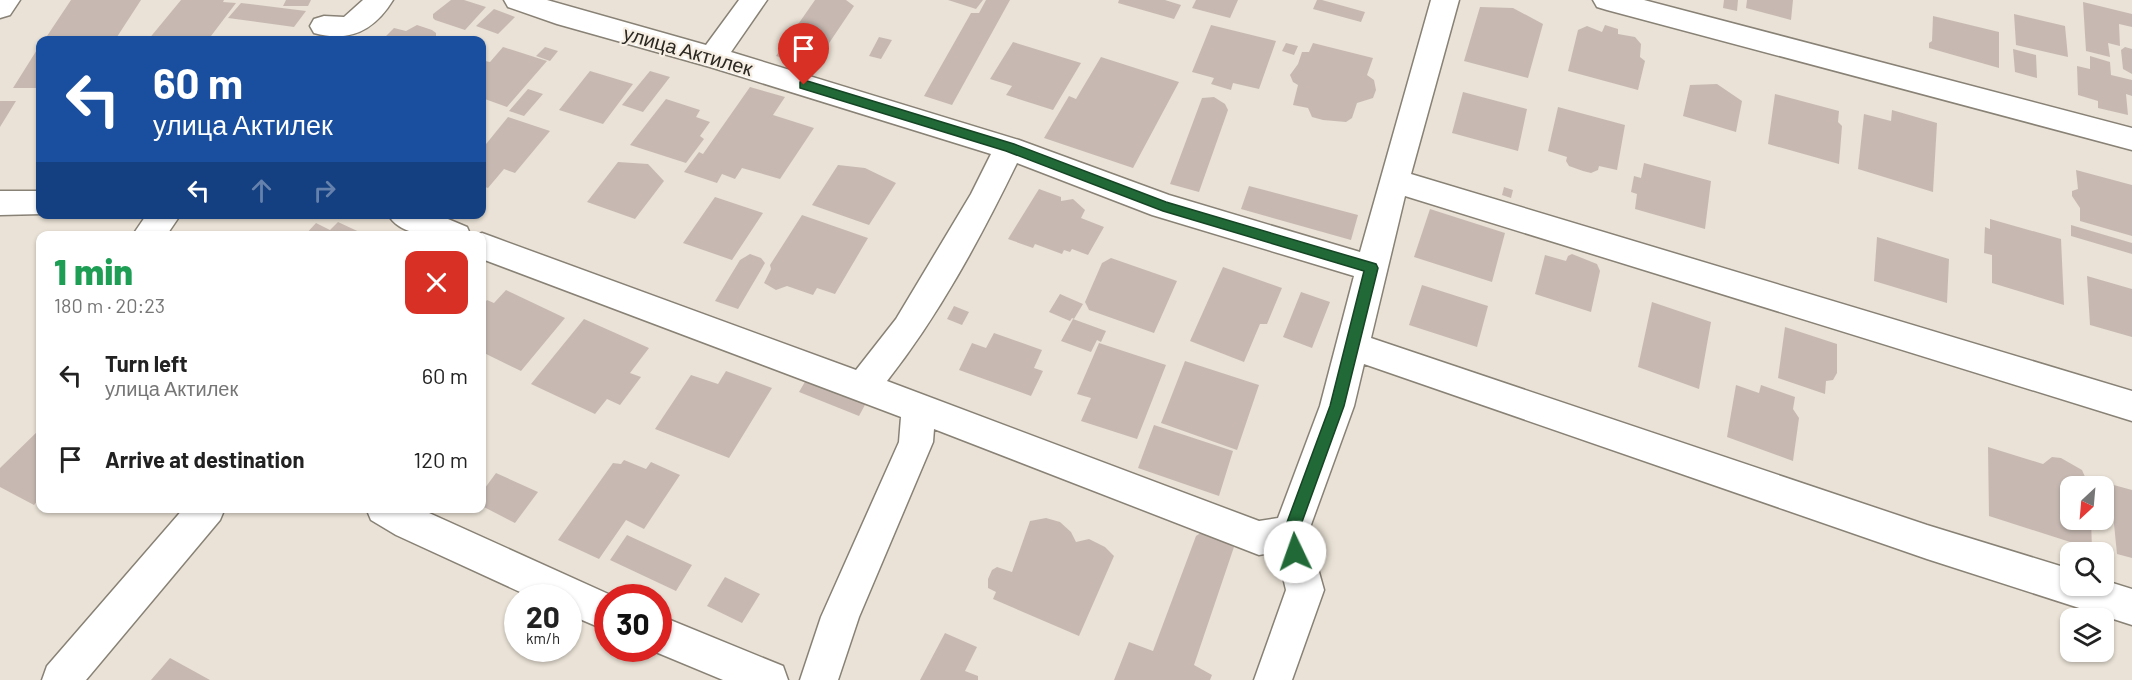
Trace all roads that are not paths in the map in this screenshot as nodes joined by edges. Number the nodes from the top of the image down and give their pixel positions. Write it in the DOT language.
graph roads {
  1 [pos="6,0"];
  2 [pos="334,0"];
  3 [pos="379,0"];
  4 [pos="518,0"];
  5 [pos="753,0"];
  6 [pos="1445,0"];
  7 [pos="1607,0"];
  8 [pos="0,8"];
  9 [pos="320,33"];
  10 [pos="713,57"];
  11 [pos="2132,139"];
  12 [pos="1010,148"];
  13 [pos="1394,181"];
  14 [pos="0,203"];
  15 [pos="36,203"];
  16 [pos="162,219"];
  17 [pos="416,219"];
  18 [pos="151,231"];
  19 [pos="444,231"];
  20 [pos="486,247"];
  21 [pos="1371,268"];
  22 [pos="1352,346"];
  23 [pos="862,387"];
  24 [pos="2132,406"];
  25 [pos="920,408"];
  26 [pos="203,513"];
  27 [pos="392,513"];
  28 [pos="1290,533"];
  29 [pos="594,607"];
  30 [pos="2132,607"];
  31 [pos="672,640"];
  32 [pos="61,680"];
  33 [pos="769,680"];
  34 [pos="819,680"];
  35 [pos="1273,680"];
  1 -- 8 [label="street"];
  2 -- 9 [label="street"];
  3 -- 9 [label="street"];
  4 -- 10 [label="street, улица Актилек"];
  5 -- 10 [label="street"];
  6 -- 13 [label="street"];
  7 -- 11 [label="street"];
  10 -- 12 [label="street, улица Актилек"];
  12 -- 21 [label="street, улица Актилек"];
  12 -- 23 [label="street"];
  13 -- 21 [label="street"];
  13 -- 24 [label="street"];
  14 -- 15 [label="street"];
  16 -- 18 [label="street"];
  17 -- 19 [label="street"];
  20 -- 23 [label="street"];
  21 -- 22 [label="street"];
  22 -- 28 [label="street"];
  22 -- 30 [label="street"];
  23 -- 25 [label="street"];
  25 -- 28 [label="street"];
  25 -- 34 [label="street"];
  26 -- 32 [label="street"];
  27 -- 29 [label="street"];
  28 -- 35 [label="street"];
  31 -- 33 [label="street"];
}
